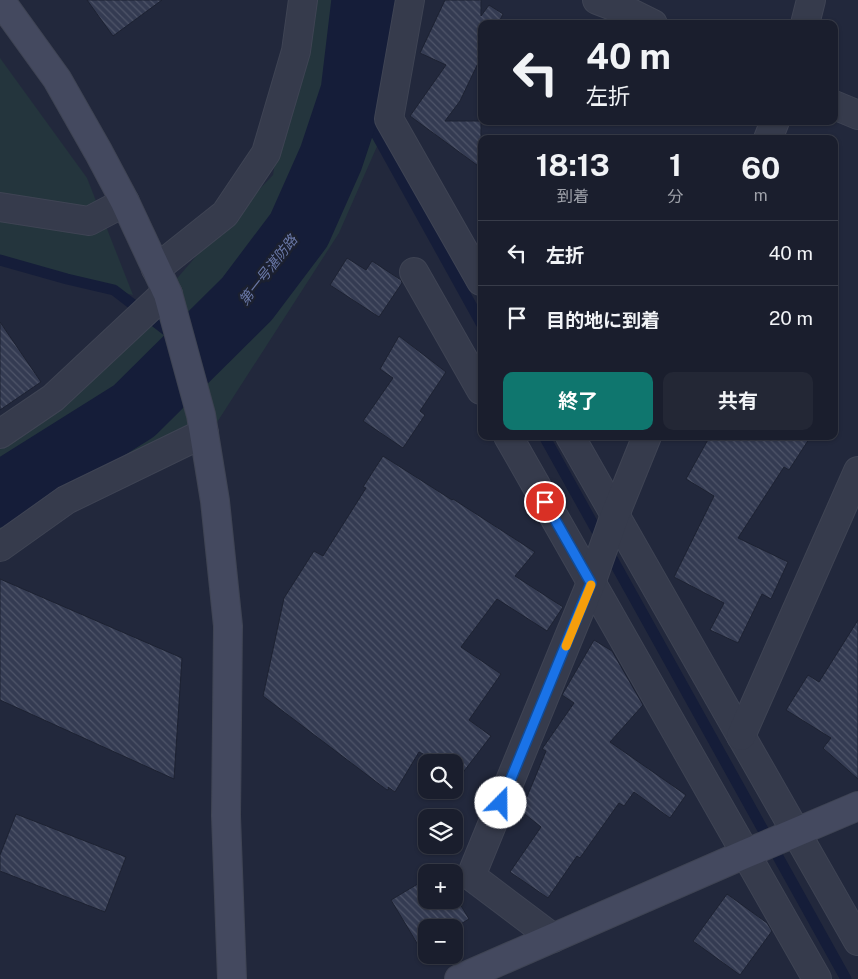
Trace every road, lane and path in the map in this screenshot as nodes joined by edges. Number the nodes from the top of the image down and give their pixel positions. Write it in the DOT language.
graph roads {
  1 [pos="0,0"];
  2 [pos="303,0"];
  3 [pos="410,0"];
  4 [pos="597,0"];
  5 [pos="811,0"];
  6 [pos="645,20"];
  7 [pos="806,20"];
  8 [pos="838,107"];
  9 [pos="858,115"];
  10 [pos="125,202"];
  11 [pos="0,206"];
  12 [pos="156,268"];
  13 [pos="414,272"];
  14 [pos="478,276"];
  15 [pos="168,294"];
  16 [pos="478,385"];
  17 [pos="203,424"];
  18 [pos="0,434"];
  19 [pos="510,440"];
  20 [pos="572,440"];
  21 [pos="645,440"];
  22 [pos="858,470"];
  23 [pos="614,517"];
  24 [pos="0,547"];
  25 [pos="593,578"];
  26 [pos="741,736"];
  27 [pos="858,806"];
  28 [pos="795,832"];
  29 [pos="746,854"];
  30 [pos="553,938"];
  31 [pos="858,941"];
  32 [pos="232,979"];
  33 [pos="459,979"];
  34 [pos="817,979"];
  1 -- 10 [label="street"];
  2 -- 12 [label="street"];
  3 -- 14 [label="street"];
  4 -- 6 [label="street"];
  5 -- 7 [label="street"];
  8 -- 9 [label="street"];
  10 -- 11 [label="street"];
  10 -- 12 [label="street"];
  12 -- 15 [label="street"];
  13 -- 16 [label="street"];
  15 -- 17 [label="street"];
  15 -- 18 [label="street"];
  17 -- 24 [label="street"];
  17 -- 32 [label="street"];
  19 -- 25 [label="street"];
  20 -- 23 [label="street"];
  21 -- 23 [label="street"];
  22 -- 26 [label="street"];
  23 -- 25 [label="street"];
  23 -- 26 [label="street"];
  25 -- 29 [label="street"];
  25 -- 30 [label="street"];
  26 -- 28 [label="street"];
  27 -- 28 [label="street"];
  28 -- 29 [label="street"];
  28 -- 31 [label="street"];
  29 -- 30 [label="street"];
  29 -- 34 [label="street"];
  30 -- 33 [label="street"];
}
